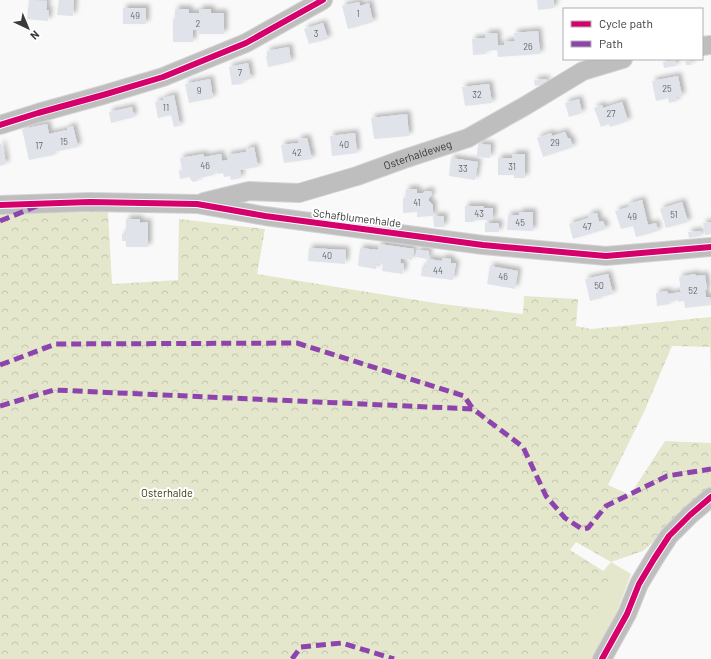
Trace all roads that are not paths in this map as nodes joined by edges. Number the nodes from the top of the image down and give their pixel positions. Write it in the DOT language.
graph roads {
  1 [pos="323,0"];
  2 [pos="620,60"];
  3 [pos="0,125"];
  4 [pos="196,204"];
  5 [pos="0,205"];
  6 [pos="711,247"];
  7 [pos="711,497"];
  8 [pos="602,659"];
  1 -- 3 [label="street"];
  2 -- 4 [label="street, Osterhaldeweg"];
  4 -- 5 [label="street, Schafblumenhalde"];
  4 -- 6 [label="street, Schafblumenhalde"];
  7 -- 8 [label="street"];
}
